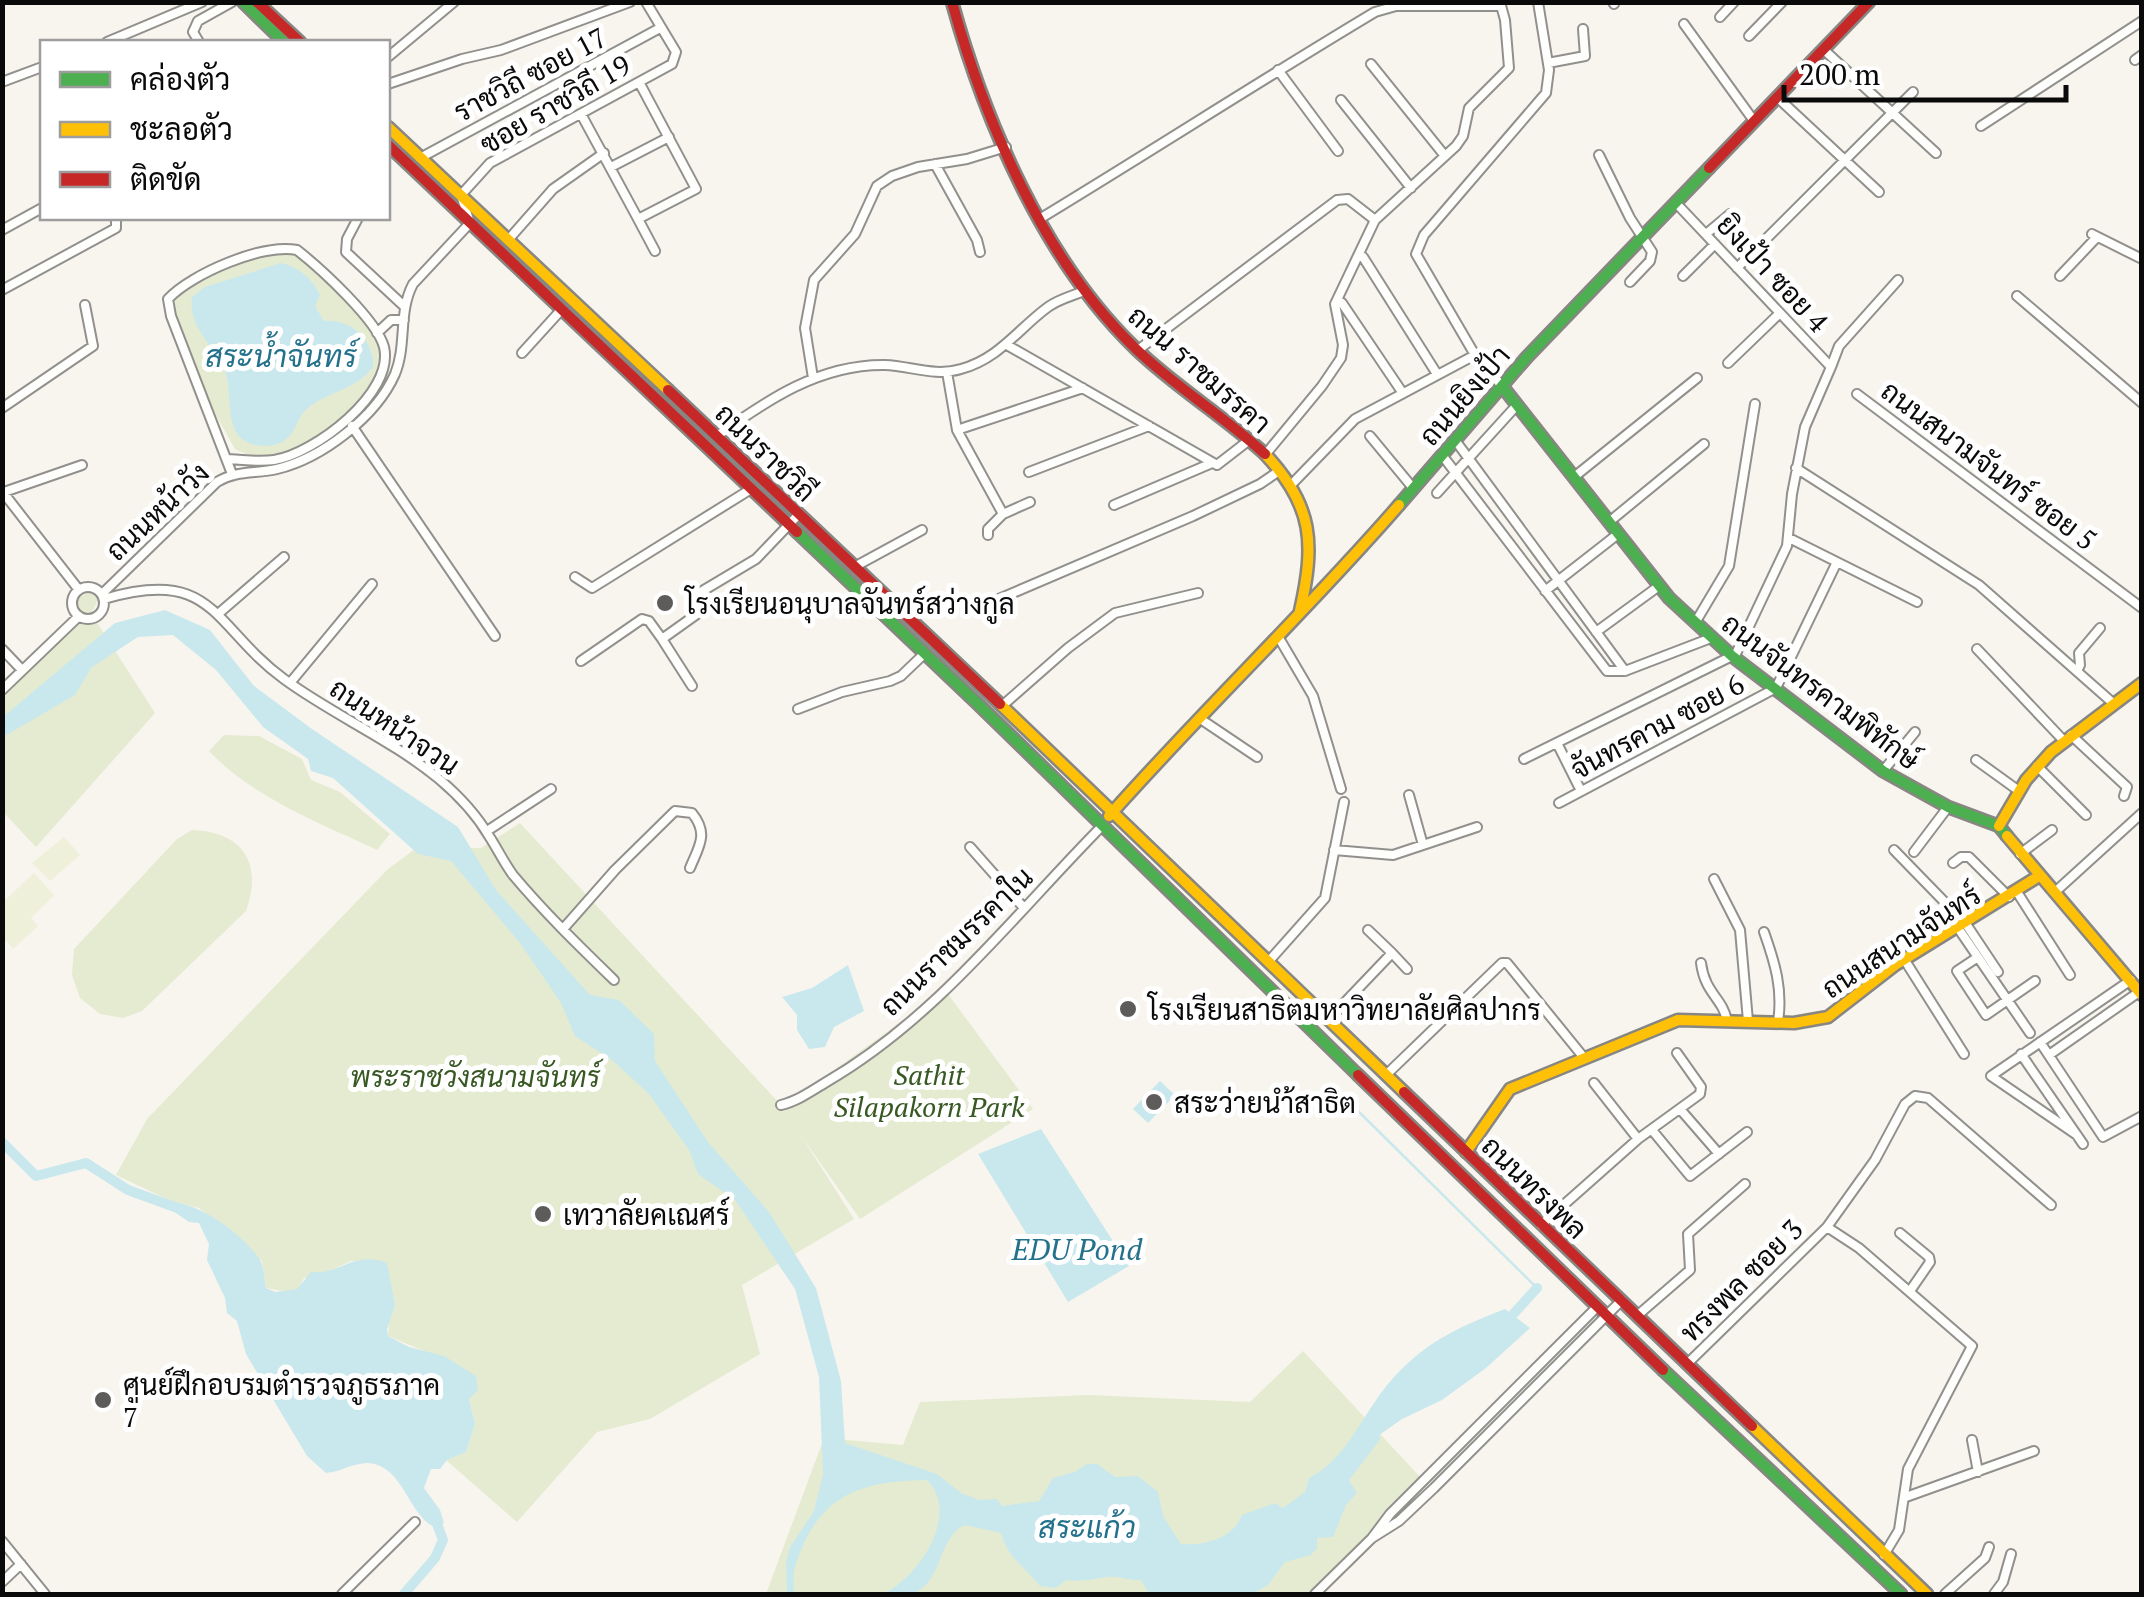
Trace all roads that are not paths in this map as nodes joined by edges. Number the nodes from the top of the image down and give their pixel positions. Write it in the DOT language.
graph roads {
  1 [pos="202,2"];
  2 [pos="232,2"];
  3 [pos="243,2"];
  4 [pos="454,2"];
  5 [pos="630,2"];
  6 [pos="646,2"];
  7 [pos="952,2"];
  8 [pos="1538,2"];
  9 [pos="1734,2"];
  10 [pos="1766,2"];
  11 [pos="1782,2"];
  12 [pos="1869,2"];
  13 [pos="1500,4"];
  14 [pos="260,6"];
  15 [pos="1774,10"];
  16 [pos="1720,17"];
  17 [pos="2142,21"];
  18 [pos="1684,24"];
  19 [pos="660,28"];
  20 [pos="1583,29"];
  21 [pos="1749,36"];
  22 [pos="112,40"];
  23 [pos="198,40"];
  24 [pos="283,40"];
  25 [pos="298,40"];
  26 [pos="1823,49"];
  27 [pos="390,55"];
  28 [pos="1371,64"];
  29 [pos="1548,64"];
  30 [pos="40,67"];
  31 [pos="1278,70"];
  32 [pos="2,82"];
  33 [pos="639,82"];
  34 [pos="390,83"];
  35 [pos="1913,92"];
  36 [pos="1777,97"];
  37 [pos="1341,100"];
  38 [pos="1893,113"];
  39 [pos="581,114"];
  40 [pos="1754,122"];
  41 [pos="1981,126"];
  42 [pos="390,129"];
  43 [pos="668,137"];
  44 [pos="390,147"];
  45 [pos="1006,147"];
  46 [pos="1338,150"];
  47 [pos="604,153"];
  48 [pos="1936,153"];
  49 [pos="1445,156"];
  50 [pos="1599,156"];
  51 [pos="420,158"];
  52 [pos="1846,161"];
  53 [pos="935,164"];
  54 [pos="611,167"];
  55 [pos="1411,188"];
  56 [pos="1879,192"];
  57 [pos="461,195"];
  58 [pos="1676,203"];
  59 [pos="40,209"];
  60 [pos="1730,214"];
  61 [pos="1041,218"];
  62 [pos="116,220"];
  63 [pos="357,220"];
  64 [pos="638,220"];
  65 [pos="1375,220"];
  66 [pos="470,223"];
  67 [pos="2,230"];
  68 [pos="1706,234"];
  69 [pos="1642,238"];
  70 [pos="508,240"];
  71 [pos="1715,244"];
  72 [pos="655,251"];
  73 [pos="980,252"];
  74 [pos="1362,254"];
  75 [pos="2142,259"];
  76 [pos="1738,268"];
  77 [pos="1683,276"];
  78 [pos="2060,276"];
  79 [pos="2,277"];
  80 [pos="1898,280"];
  81 [pos="1630,282"];
  82 [pos="6,288"];
  83 [pos="1084,291"];
  84 [pos="2018,296"];
  85 [pos="1342,302"];
  86 [pos="86,304"];
  87 [pos="405,308"];
  88 [pos="562,309"];
  89 [pos="1780,314"];
  90 [pos="404,320"];
  91 [pos="377,333"];
  92 [pos="1006,345"];
  93 [pos="1138,350"];
  94 [pos="522,353"];
  95 [pos="1475,355"];
  96 [pos="1728,363"];
  97 [pos="1831,367"];
  98 [pos="650,371"];
  99 [pos="947,372"];
  100 [pos="1437,374"];
  101 [pos="813,378"];
  102 [pos="1697,378"];
  103 [pos="640,382"];
  104 [pos="1502,386"];
  105 [pos="1083,388"];
  106 [pos="1402,392"];
  107 [pos="1857,394"];
  108 [pos="2142,402"];
  109 [pos="1755,404"];
  110 [pos="1517,405"];
  111 [pos="2,408"];
  112 [pos="352,426"];
  113 [pos="1149,426"];
  114 [pos="957,430"];
  115 [pos="717,436"];
  116 [pos="1370,436"];
  117 [pos="1248,440"];
  118 [pos="1454,440"];
  119 [pos="1704,444"];
  120 [pos="1442,455"];
  121 [pos="1264,456"];
  122 [pos="1469,457"];
  123 [pos="228,460"];
  124 [pos="1212,463"];
  125 [pos="82,466"];
  126 [pos="1796,468"];
  127 [pos="1278,470"];
  128 [pos="1029,472"];
  129 [pos="1456,472"];
  130 [pos="232,474"];
  131 [pos="1574,477"];
  132 [pos="1291,486"];
  133 [pos="1413,488"];
  134 [pos="751,489"];
  135 [pos="3,492"];
  136 [pos="1437,493"];
  137 [pos="1030,502"];
  138 [pos="1114,505"];
  139 [pos="799,514"];
  140 [pos="1003,514"];
  141 [pos="1609,522"];
  142 [pos="788,524"];
  143 [pos="922,530"];
  144 [pos="1618,534"];
  145 [pos="988,535"];
  146 [pos="1789,538"];
  147 [pos="284,557"];
  148 [pos="1836,564"];
  149 [pos="856,566"];
  150 [pos="574,578"];
  151 [pos="1308,579"];
  152 [pos="1557,581"];
  153 [pos="372,584"];
  154 [pos="1328,586"];
  155 [pos="1658,586"];
  156 [pos="78,590"];
  157 [pos="1544,591"];
  158 [pos="1198,594"];
  159 [pos="103,597"];
  160 [pos="994,601"];
  161 [pos="1917,602"];
  162 [pos="2142,608"];
  163 [pos="1300,612"];
  164 [pos="218,614"];
  165 [pos="79,616"];
  166 [pos="1695,622"];
  167 [pos="2100,628"];
  168 [pos="1596,632"];
  169 [pos="495,636"];
  170 [pos="1279,638"];
  171 [pos="1711,638"];
  172 [pos="662,639"];
  173 [pos="2,649"];
  174 [pos="1977,650"];
  175 [pos="924,654"];
  176 [pos="1733,657"];
  177 [pos="581,662"];
  178 [pos="22,670"];
  179 [pos="1625,671"];
  180 [pos="2076,671"];
  181 [pos="290,683"];
  182 [pos="692,686"];
  183 [pos="1776,688"];
  184 [pos="2,690"];
  185 [pos="2139,690"];
  186 [pos="2114,704"];
  187 [pos="1002,706"];
  188 [pos="798,709"];
  189 [pos="1199,718"];
  190 [pos="1915,732"];
  191 [pos="2068,738"];
  192 [pos="1558,744"];
  193 [pos="1257,758"];
  194 [pos="1524,759"];
  195 [pos="1976,760"];
  196 [pos="2037,766"];
  197 [pos="1883,771"];
  198 [pos="551,789"];
  199 [pos="1341,789"];
  200 [pos="2019,791"];
  201 [pos="1581,792"];
  202 [pos="1409,795"];
  203 [pos="2124,796"];
  204 [pos="1344,802"];
  205 [pos="1558,804"];
  206 [pos="1948,808"];
  207 [pos="1112,812"];
  208 [pos="2142,813"];
  209 [pos="2086,815"];
  210 [pos="1102,826"];
  211 [pos="1999,826"];
  212 [pos="1477,827"];
  213 [pos="2052,830"];
  214 [pos="487,831"];
  215 [pos="1423,844"];
  216 [pos="970,847"];
  217 [pos="1334,850"];
  218 [pos="1894,850"];
  219 [pos="1914,852"];
  220 [pos="2020,854"];
  221 [pos="1953,863"];
  222 [pos="690,868"];
  223 [pos="2039,876"];
  224 [pos="1714,879"];
  225 [pos="2055,892"];
  226 [pos="2013,894"];
  227 [pos="1024,908"];
  228 [pos="1962,926"];
  229 [pos="563,930"];
  230 [pos="1368,930"];
  231 [pos="1764,932"];
  232 [pos="1392,953"];
  233 [pos="1978,958"];
  234 [pos="1904,959"];
  235 [pos="1269,961"];
  236 [pos="1701,963"];
  237 [pos="1408,969"];
  238 [pos="1998,972"];
  239 [pos="2070,976"];
  240 [pos="614,980"];
  241 [pos="2131,980"];
  242 [pos="2035,981"];
  243 [pos="2140,993"];
  244 [pos="2007,1000"];
  245 [pos="1329,1019"];
  246 [pos="1727,1020"];
  247 [pos="1748,1021"];
  248 [pos="1778,1022"];
  249 [pos="2030,1033"];
  250 [pos="2040,1042"];
  251 [pos="1677,1053"];
  252 [pos="1964,1054"];
  253 [pos="2022,1054"];
  254 [pos="2048,1055"];
  255 [pos="1584,1060"];
  256 [pos="1386,1075"];
  257 [pos="1594,1083"];
  258 [pos="780,1105"];
  259 [pos="1680,1110"];
  260 [pos="2142,1116"];
  261 [pos="1652,1130"];
  262 [pos="1747,1132"];
  263 [pos="2077,1135"];
  264 [pos="1638,1139"];
  265 [pos="2083,1144"];
  266 [pos="1463,1149"];
  267 [pos="1719,1154"];
  268 [pos="1445,1162"];
  269 [pos="1745,1184"];
  270 [pos="2051,1205"];
  271 [pos="1541,1225"];
  272 [pos="1827,1227"];
  273 [pos="1900,1233"];
  274 [pos="1910,1291"];
  275 [pos="1622,1300"];
  276 [pos="1596,1308"];
  277 [pos="1638,1315"];
  278 [pos="1606,1318"];
  279 [pos="1687,1364"];
  280 [pos="1972,1440"];
  281 [pos="2034,1451"];
  282 [pos="1978,1472"];
  283 [pos="1906,1497"];
  284 [pos="415,1522"];
  285 [pos="1372,1538"];
  286 [pos="2,1541"];
  287 [pos="1990,1547"];
  288 [pos="1884,1554"];
  289 [pos="2011,1554"];
  290 [pos="21,1564"];
  291 [pos="2,1582"];
  292 [pos="45,1594"];
  293 [pos="342,1594"];
  294 [pos="1315,1594"];
  295 [pos="1902,1594"];
  296 [pos="1927,1594"];
  297 [pos="1945,1594"];
  298 [pos="1994,1594"];
  1 -- 22 [label="street"];
  2 -- 23 [label="street"];
  3 -- 14 [label="main road"];
  4 -- 27 [label="street"];
  5 -- 34 [label="street"];
  6 -- 19 [label="street"];
  7 -- 45 [label="main road, ถนน ราชมรรคา"];
  8 -- 29 [label="street"];
  9 -- 16 [label="street"];
  10 -- 15 [label="street"];
  11 -- 15 [label="street"];
  12 -- 26 [label="main road, ถนนยิงเป้า"];
  13 -- 31 [label="street"];
  13 -- 49 [label="street"];
  14 -- 24 [label="main road"];
  14 -- 25 [label="main road"];
  15 -- 21 [label="street"];
  17 -- 41 [label="street"];
  18 -- 40 [label="street"];
  19 -- 33 [label="street, ซอย ราชวิถี 19"];
  19 -- 51 [label="street, ราชวิถี ซอย 17"];
  20 -- 29 [label="street"];
  26 -- 36 [label="main road, ถนนยิงเป้า"];
  26 -- 38 [label="street"];
  28 -- 49 [label="street"];
  29 -- 95 [label="street"];
  30 -- 32 [label="street"];
  31 -- 46 [label="street"];
  31 -- 61 [label="street"];
  33 -- 39 [label="street, ซอย ราชวิถี 19"];
  33 -- 43 [label="street"];
  35 -- 38 [label="street"];
  36 -- 40 [label="main road, ถนนยิงเป้า"];
  36 -- 52 [label="street"];
  37 -- 55 [label="street"];
  38 -- 48 [label="street"];
  38 -- 52 [label="street"];
  39 -- 47 [label="street"];
  39 -- 57 [label="street, ซอย ราชวิถี 19"];
  40 -- 58 [label="main road, ถนนยิงเป้า"];
  42 -- 51 [label="main road, ถนนราชวิถี"];
  43 -- 54 [label="street"];
  43 -- 64 [label="street"];
  44 -- 66 [label="main road, ถนนราชวิถี"];
  45 -- 53 [label="street"];
  45 -- 61 [label="main road, ถนน ราชมรรคา"];
  47 -- 54 [label="street"];
  47 -- 70 [label="street"];
  49 -- 55 [label="street"];
  50 -- 69 [label="street"];
  51 -- 57 [label="main road, ถนนราชวิถี"];
  52 -- 56 [label="street"];
  52 -- 76 [label="street"];
  53 -- 73 [label="street"];
  53 -- 101 [label="street"];
  54 -- 64 [label="street"];
  55 -- 65 [label="street"];
  57 -- 66 [label="street"];
  57 -- 70 [label="main road, ถนนราชวิถี"];
  58 -- 68 [label="street, ยิงเป้า ซอย 4"];
  58 -- 69 [label="main road, ถนนยิงเป้า"];
  59 -- 67 [label="street"];
  60 -- 68 [label="street"];
  61 -- 83 [label="main road, ถนน ราชมรรคา"];
  62 -- 82 [label="street"];
  63 -- 87 [label="street"];
  64 -- 72 [label="street"];
  65 -- 74 [label="street"];
  65 -- 93 [label="street"];
  66 -- 87 [label="street, ถนนหน้าวัง"];
  66 -- 88 [label="main road, ถนนราชวิถี"];
  68 -- 71 [label="street, ยิงเป้า ซอย 4"];
  69 -- 81 [label="street"];
  69 -- 104 [label="main road, ถนนยิงเป้า"];
  70 -- 98 [label="main road, ถนนราชวิถี"];
  71 -- 76 [label="street, ยิงเป้า ซอย 4"];
  71 -- 77 [label="street"];
  74 -- 100 [label="street"];
  74 -- 121 [label="street"];
  75 -- 78 [label="street"];
  76 -- 89 [label="street, ยิงเป้า ซอย 4"];
  79 -- 82 [label="street"];
  80 -- 97 [label="street"];
  83 -- 92 [label="street"];
  83 -- 93 [label="main road, ถนน ราชมรรคา"];
  84 -- 108 [label="street"];
  85 -- 106 [label="street"];
  86 -- 111 [label="street"];
  87 -- 90 [label="street, ถนนหน้าวัง"];
  88 -- 94 [label="street"];
  88 -- 103 [label="main road, ถนนราชวิถี"];
  89 -- 96 [label="street"];
  89 -- 97 [label="street, ยิงเป้า ซอย 4"];
  90 -- 91 [label="street"];
  90 -- 112 [label="street, ถนนหน้าวัง"];
  91 -- 123 [label="street"];
  91 -- 123 [label="street"];
  92 -- 99 [label="street"];
  92 -- 105 [label="street"];
  93 -- 117 [label="main road, ถนน ราชมรรคา"];
  95 -- 100 [label="street"];
  95 -- 104 [label="street"];
  97 -- 126 [label="street, ยิงเป้า ซอย 4"];
  98 -- 103 [label="main road"];
  98 -- 115 [label="main road, ถนนราชวิถี"];
  99 -- 101 [label="street"];
  99 -- 114 [label="street"];
  100 -- 106 [label="street"];
  101 -- 115 [label="street"];
  102 -- 131 [label="street"];
  103 -- 134 [label="main road, ถนนราชวิถี"];
  104 -- 110 [label="main road, ถนนจันทรคามพิทักษ์"];
  104 -- 118 [label="main road, ถนนยิงเป้า"];
  105 -- 113 [label="street"];
  105 -- 114 [label="street"];
  106 -- 132 [label="street"];
  107 -- 162 [label="street, ถนนสนามจันทร์ ซอย 5"];
  109 -- 166 [label="street"];
  110 -- 122 [label="street"];
  110 -- 131 [label="main road, ถนนจันทรคามพิทักษ์"];
  112 -- 130 [label="street, ถนนหน้าวัง"];
  112 -- 169 [label="street"];
  113 -- 124 [label="street"];
  113 -- 128 [label="street"];
  114 -- 140 [label="street"];
  115 -- 139 [label="main road, ถนนราชวิถี"];
  116 -- 133 [label="street"];
  117 -- 121 [label="main road, ถนน ราชมรรคา"];
  117 -- 124 [label="street"];
  118 -- 120 [label="main road, ถนนยิงเป้า"];
  118 -- 122 [label="street"];
  119 -- 141 [label="street"];
  120 -- 129 [label="street"];
  120 -- 133 [label="main road, ถนนยิงเป้า"];
  121 -- 127 [label="main road, ถนน ราชมรรคา"];
  122 -- 129 [label="street"];
  122 -- 152 [label="street"];
  123 -- 130 [label="street"];
  124 -- 138 [label="street"];
  125 -- 135 [label="street"];
  126 -- 146 [label="street, ยิงเป้า ซอย 4"];
  126 -- 180 [label="street"];
  127 -- 132 [label="main road, ถนน ราชมรรคา"];
  127 -- 160 [label="street"];
  129 -- 136 [label="street"];
  129 -- 157 [label="street"];
  130 -- 159 [label="street, ถนนหน้าวัง"];
  131 -- 141 [label="main road, ถนนจันทรคามพิทักษ์"];
  132 -- 151 [label="main road, ถนน ราชมรรคา"];
  133 -- 154 [label="main road, ถนนยิงเป้า"];
  134 -- 142 [label="main road, ถนนราชวิถี"];
  134 -- 150 [label="street"];
  135 -- 156 [label="street"];
  137 -- 140 [label="street"];
  139 -- 142 [label="street"];
  139 -- 149 [label="main road, ถนนราชวิถี"];
  140 -- 145 [label="street"];
  141 -- 144 [label="main road, ถนนจันทรคามพิทักษ์"];
  142 -- 172 [label="street"];
  142 -- 175 [label="main road, ถนนราชวิถี"];
  143 -- 149 [label="street"];
  144 -- 152 [label="street"];
  144 -- 155 [label="main road, ถนนจันทรคามพิทักษ์"];
  146 -- 148 [label="street"];
  146 -- 176 [label="street, ยิงเป้า ซอย 4"];
  147 -- 164 [label="street"];
  148 -- 161 [label="street"];
  148 -- 183 [label="street"];
  149 -- 187 [label="main road, ถนนราชวิถี"];
  151 -- 154 [label="street"];
  151 -- 163 [label="main road, ถนน ราชมรรคา"];
  152 -- 157 [label="street"];
  152 -- 168 [label="street"];
  153 -- 181 [label="street"];
  154 -- 163 [label="main road, ถนนยิงเป้า"];
  155 -- 166 [label="main road, ถนนจันทรคามพิทักษ์"];
  155 -- 168 [label="street"];
  156 -- 159 [label="street, ถนนหน้าวัง"];
  156 -- 165 [label="street"];
  157 -- 179 [label="street"];
  158 -- 187 [label="street"];
  159 -- 164 [label="street, ถนนหน้าจวน"];
  159 -- 165 [label="street, ถนนหน้าวัง"];
  163 -- 170 [label="main road, ถนนยิงเป้า"];
  164 -- 181 [label="street, ถนนหน้าจวน"];
  165 -- 178 [label="street, ถนนหน้าวัง"];
  166 -- 171 [label="main road, ถนนจันทรคามพิทักษ์"];
  167 -- 180 [label="street"];
  168 -- 179 [label="street"];
  170 -- 189 [label="main road, ถนนยิงเป้า"];
  170 -- 199 [label="street"];
  171 -- 176 [label="main road, ถนนจันทรคามพิทักษ์"];
  171 -- 179 [label="street"];
  172 -- 177 [label="street"];
  172 -- 182 [label="street"];
  173 -- 178 [label="street"];
  174 -- 191 [label="street"];
  175 -- 188 [label="street"];
  175 -- 210 [label="main road, ถนนราชวิถี"];
  176 -- 183 [label="main road, ถนนจันทรคามพิทักษ์"];
  176 -- 192 [label="street"];
  178 -- 184 [label="street, ถนนหน้าวัง"];
  180 -- 186 [label="street"];
  181 -- 214 [label="street, ถนนหน้าจวน"];
  183 -- 197 [label="main road, ถนนจันทรคามพิทักษ์"];
  183 -- 201 [label="street, จันทรคาม ซอย 6"];
  185 -- 186 [label="main road"];
  186 -- 191 [label="main road"];
  187 -- 207 [label="main road, ถนนราชวิถี"];
  189 -- 193 [label="street"];
  189 -- 207 [label="main road, ถนนยิงเป้า"];
  190 -- 197 [label="street"];
  191 -- 196 [label="main road"];
  191 -- 203 [label="street"];
  192 -- 194 [label="street"];
  192 -- 201 [label="street"];
  195 -- 200 [label="street"];
  196 -- 200 [label="main road"];
  196 -- 209 [label="street"];
  197 -- 206 [label="main road, ถนนจันทรคามพิทักษ์"];
  198 -- 214 [label="street"];
  200 -- 211 [label="main road"];
  201 -- 205 [label="street, จันทรคาม ซอย 6"];
  202 -- 215 [label="street"];
  204 -- 217 [label="street"];
  206 -- 211 [label="main road, ถนนจันทรคามพิทักษ์"];
  206 -- 219 [label="street"];
  207 -- 210 [label="main road, ถนนยิงเป้า"];
  207 -- 235 [label="main road, ถนนทรงพล"];
  208 -- 225 [label="street"];
  210 -- 227 [label="street, ถนนราชมรรคาใน"];
  210 -- 268 [label="main road, ถนนทรงพล"];
  211 -- 220 [label="main road"];
  212 -- 215 [label="street"];
  213 -- 220 [label="street"];
  214 -- 229 [label="street, ถนนหน้าจวน"];
  215 -- 217 [label="street"];
  216 -- 227 [label="street"];
  217 -- 235 [label="street"];
  218 -- 228 [label="street"];
  220 -- 223 [label="main road"];
  221 -- 226 [label="street"];
  222 -- 229 [label="street"];
  223 -- 225 [label="main road"];
  223 -- 226 [label="main road, ถนนสนามจันทร์"];
  224 -- 247 [label="street"];
  225 -- 241 [label="main road"];
  226 -- 228 [label="main road, ถนนสนามจันทร์"];
  226 -- 239 [label="street"];
  227 -- 258 [label="street, ถนนราชมรรคาใน"];
  228 -- 233 [label="street"];
  228 -- 234 [label="main road, ถนนสนามจันทร์"];
  228 -- 238 [label="street"];
  229 -- 240 [label="street, ถนนหน้าจวน"];
  230 -- 232 [label="street"];
  231 -- 248 [label="street"];
  232 -- 237 [label="street"];
  232 -- 245 [label="street"];
  233 -- 244 [label="street"];
  233 -- 244 [label="street"];
  234 -- 248 [label="main road, ถนนสนามจันทร์"];
  234 -- 252 [label="street"];
  235 -- 245 [label="main road, ถนนทรงพล"];
  236 -- 246 [label="street"];
  241 -- 243 [label="main road"];
  241 -- 250 [label="street"];
  242 -- 244 [label="street"];
  243 -- 254 [label="street"];
  244 -- 249 [label="street"];
  245 -- 256 [label="main road, ถนนทรงพล"];
  246 -- 247 [label="main road, ถนนสนามจันทร์"];
  246 -- 255 [label="main road, ถนนสนามจันทร์"];
  247 -- 248 [label="main road, ถนนสนามจันทร์"];
  250 -- 253 [label="street"];
  250 -- 254 [label="street"];
  251 -- 259 [label="street"];
  253 -- 263 [label="street"];
  253 -- 263 [label="street"];
  254 -- 260 [label="street"];
  255 -- 256 [label="street"];
  255 -- 266 [label="main road, ถนนสนามจันทร์"];
  256 -- 266 [label="main road, ถนนทรงพล"];
  257 -- 264 [label="street"];
  259 -- 261 [label="street"];
  259 -- 267 [label="street"];
  261 -- 264 [label="street"];
  261 -- 267 [label="street"];
  262 -- 267 [label="street"];
  263 -- 265 [label="street"];
  264 -- 271 [label="street"];
  266 -- 268 [label="main road, ถนนสนามจันทร์"];
  266 -- 271 [label="main road, ถนนทรงพล"];
  268 -- 276 [label="main road, ถนนทรงพล"];
  269 -- 277 [label="street"];
  270 -- 272 [label="street, ทรงพล ซอย 3"];
  271 -- 275 [label="main road, ถนนทรงพล"];
  272 -- 274 [label="street"];
  272 -- 279 [label="street, ทรงพล ซอย 3"];
  273 -- 274 [label="street"];
  274 -- 283 [label="street"];
  275 -- 277 [label="main road, ถนนทรงพล"];
  275 -- 278 [label="street"];
  276 -- 278 [label="main road, ถนนทรงพล"];
  276 -- 285 [label="street"];
  277 -- 279 [label="main road, ถนนทรงพล"];
  278 -- 285 [label="street"];
  278 -- 295 [label="main road, ถนนทรงพล"];
  279 -- 288 [label="main road, ถนนทรงพล"];
  280 -- 282 [label="street"];
  281 -- 282 [label="street"];
  282 -- 283 [label="street"];
  283 -- 288 [label="street"];
  284 -- 293 [label="street"];
  285 -- 294 [label="street"];
  286 -- 290 [label="street"];
  287 -- 297 [label="street"];
  288 -- 296 [label="main road, ถนนทรงพล"];
  289 -- 298 [label="street"];
  290 -- 291 [label="street"];
  290 -- 292 [label="street"];
}
